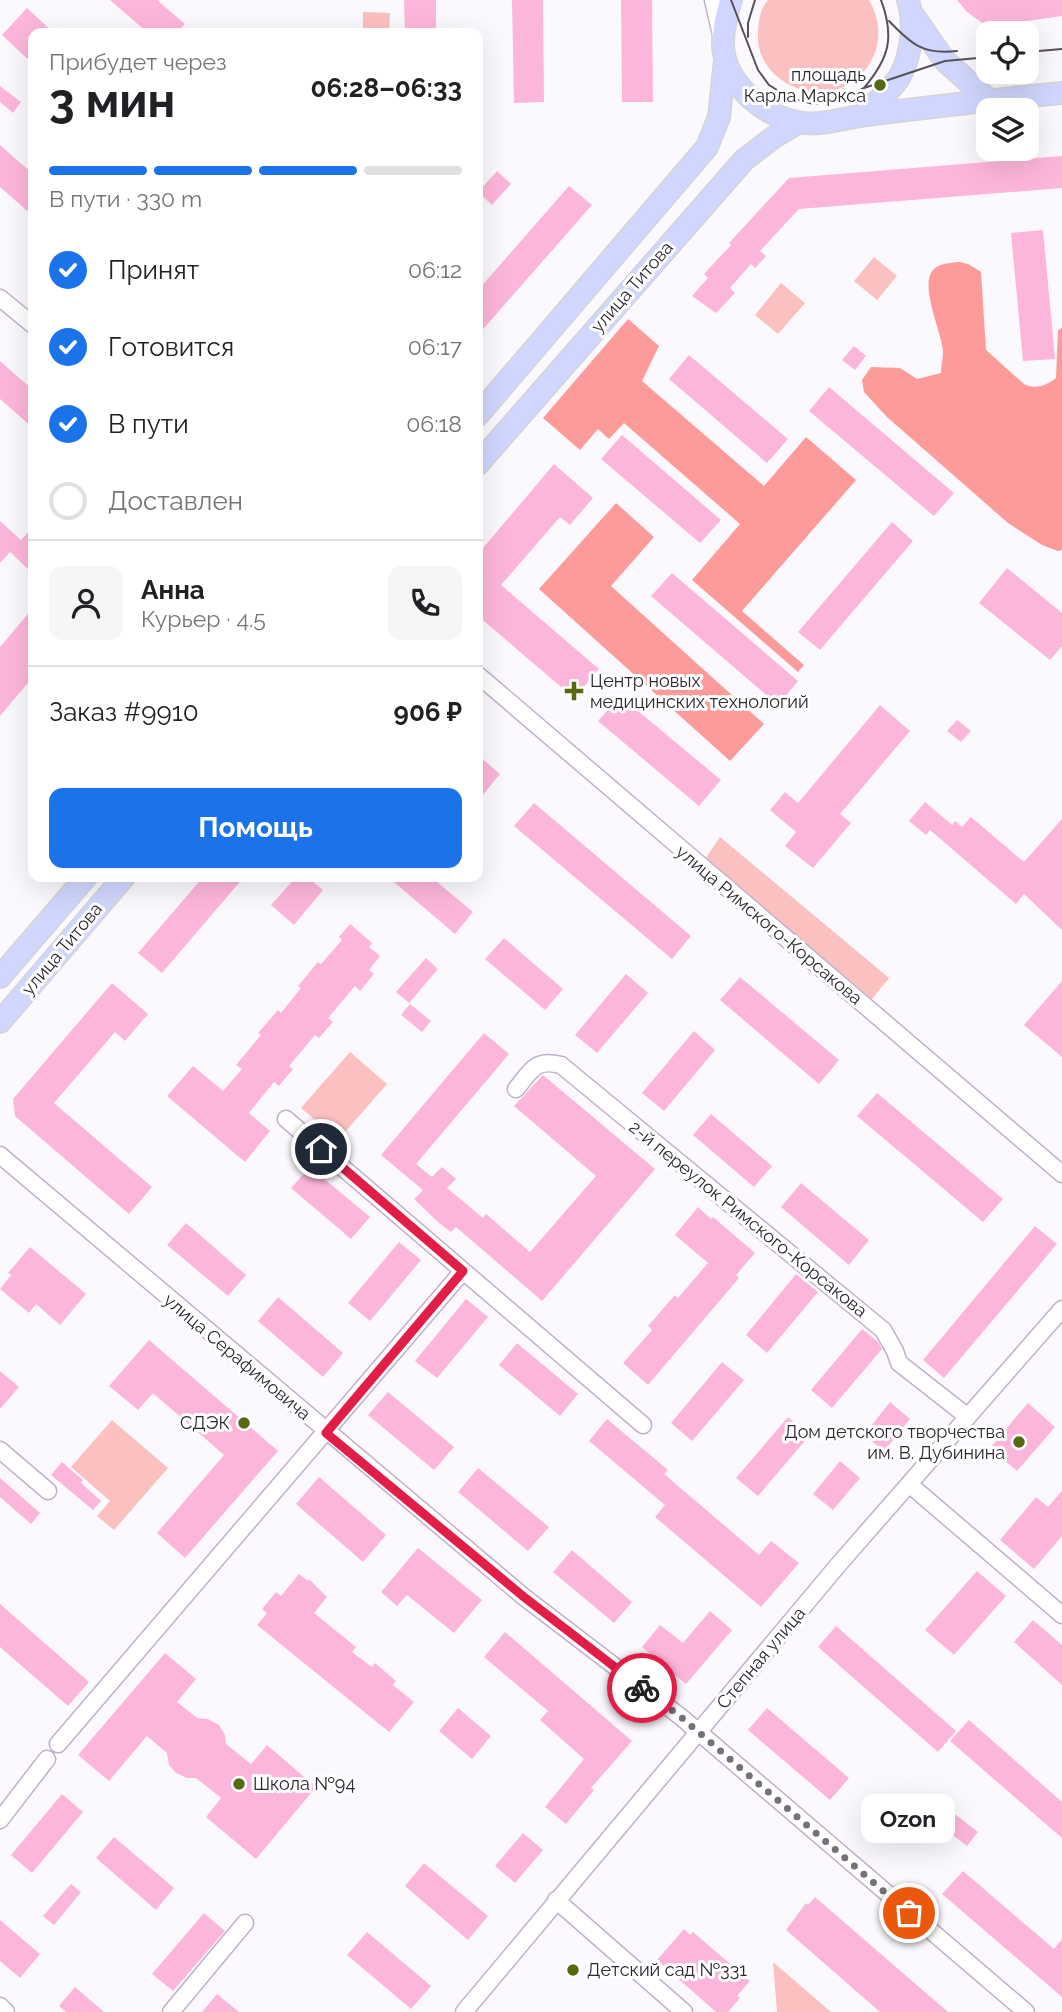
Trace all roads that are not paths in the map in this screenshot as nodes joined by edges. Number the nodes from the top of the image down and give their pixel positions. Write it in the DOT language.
graph roads {
  1 [pos="713,0"];
  2 [pos="731,0"];
  3 [pos="911,8"];
  4 [pos="724,51"];
  5 [pos="1062,93"];
  6 [pos="987,98"];
  7 [pos="1010,98"];
  8 [pos="976,102"];
  9 [pos="861,116"];
  10 [pos="798,123"];
  11 [pos="0,298"];
  12 [pos="28,321"];
  13 [pos="483,409"];
  14 [pos="483,458"];
  15 [pos="483,680"];
  16 [pos="82,882"];
  17 [pos="120,882"];
  18 [pos="0,977"];
  19 [pos="0,1022"];
  20 [pos="516,1089"];
  21 [pos="286,1119"];
  22 [pos="0,1155"];
  23 [pos="1062,1174"];
  24 [pos="463,1271"];
  25 [pos="1062,1308"];
  26 [pos="968,1417"];
  27 [pos="643,1425"];
  28 [pos="326,1433"];
  29 [pos="0,1450"];
  30 [pos="909,1484"];
  31 [pos="48,1491"];
  32 [pos="1062,1615"];
  33 [pos="699,1733"];
  34 [pos="58,1744"];
  35 [pos="47,1759"];
  36 [pos="0,1820"];
  37 [pos="556,1899"];
  38 [pos="245,1923"];
  39 [pos="0,2007"];
  40 [pos="6,2012"];
  41 [pos="171,2012"];
  42 [pos="464,2012"];
  43 [pos="684,2012"];
  44 [pos="1026,2012"];
  1 -- 4 [label="street"];
  2 -- 4 [label="main road, улица Титова"];
  3 -- 6 [label="main road"];
  3 -- 9 [label="main road"];
  4 -- 10 [label="main road"];
  4 -- 13 [label="main road, улица Титова"];
  5 -- 7 [label="main road"];
  8 -- 9 [label="main road"];
  9 -- 10 [label="main road"];
  10 -- 14 [label="main road, улица Титова"];
  11 -- 12 [label="street"];
  15 -- 23 [label="street, улица Римского-Корсакова"];
  16 -- 18 [label="main road, улица Титова"];
  17 -- 19 [label="main road, улица Титова"];
  20 -- 26 [label="street, 2-й переулок Римского-Корсакова"];
  21 -- 24 [label="street"];
  22 -- 28 [label="street, улица Серафимовича"];
  24 -- 27 [label="street"];
  24 -- 28 [label="street"];
  25 -- 26 [label="street, Степная улица"];
  26 -- 30 [label="street, Степная улица"];
  28 -- 33 [label="street, улица Серафимовича"];
  28 -- 34 [label="street"];
  29 -- 31 [label="street"];
  30 -- 32 [label="street"];
  30 -- 33 [label="street, Степная улица"];
  33 -- 37 [label="street, Степная улица"];
  33 -- 44 [label="street, улица Серафимовича"];
  35 -- 36 [label="street"];
  37 -- 42 [label="street, Степная улица"];
  37 -- 43 [label="street"];
  38 -- 41 [label="street"];
  39 -- 40 [label="street"];
}
